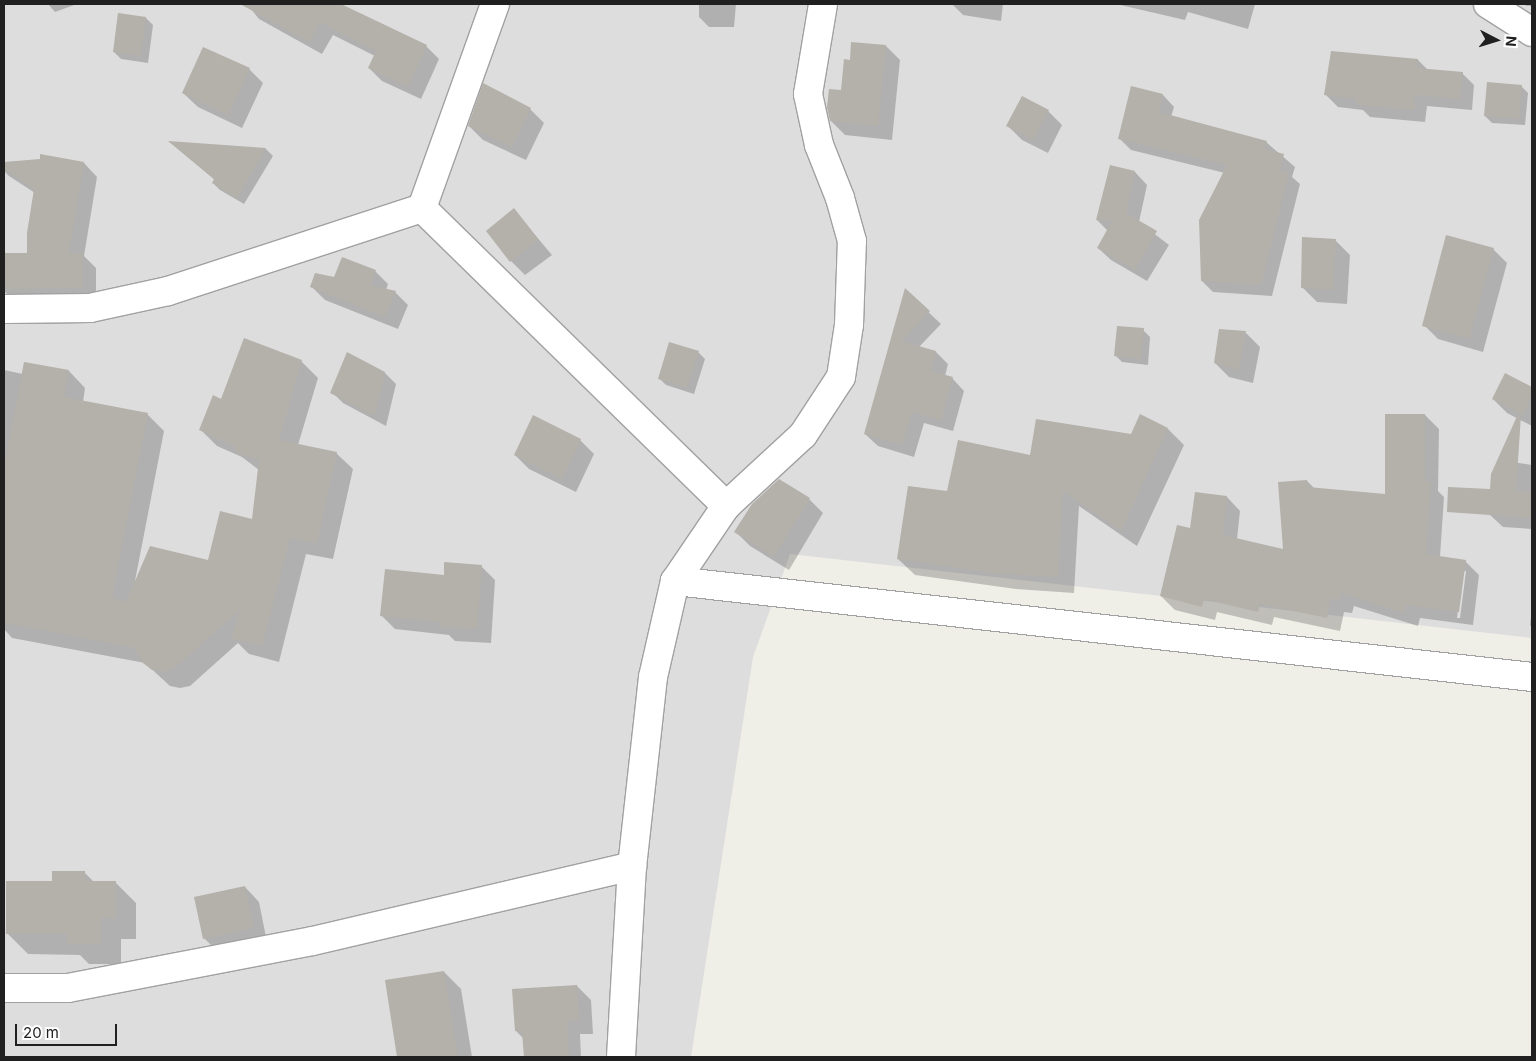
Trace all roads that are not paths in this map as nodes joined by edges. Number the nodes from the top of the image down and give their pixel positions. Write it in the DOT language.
graph roads {
  1 [pos="495,4"];
  2 [pos="823,4"];
  3 [pos="1488,4"];
  4 [pos="1532,32"];
  5 [pos="422,208"];
  6 [pos="4,309"];
  7 [pos="726,506"];
  8 [pos="675,581"];
  9 [pos="1532,677"];
  10 [pos="632,866"];
  11 [pos="4,988"];
  12 [pos="621,1057"];
  1 -- 5 [label="street"];
  2 -- 7 [label="street"];
  3 -- 4 [label="street"];
  5 -- 6 [label="street"];
  5 -- 7 [label="street"];
  7 -- 8 [label="street"];
  8 -- 9 [label="street"];
  8 -- 10 [label="street"];
  10 -- 11 [label="street"];
  10 -- 12 [label="street"];
}
